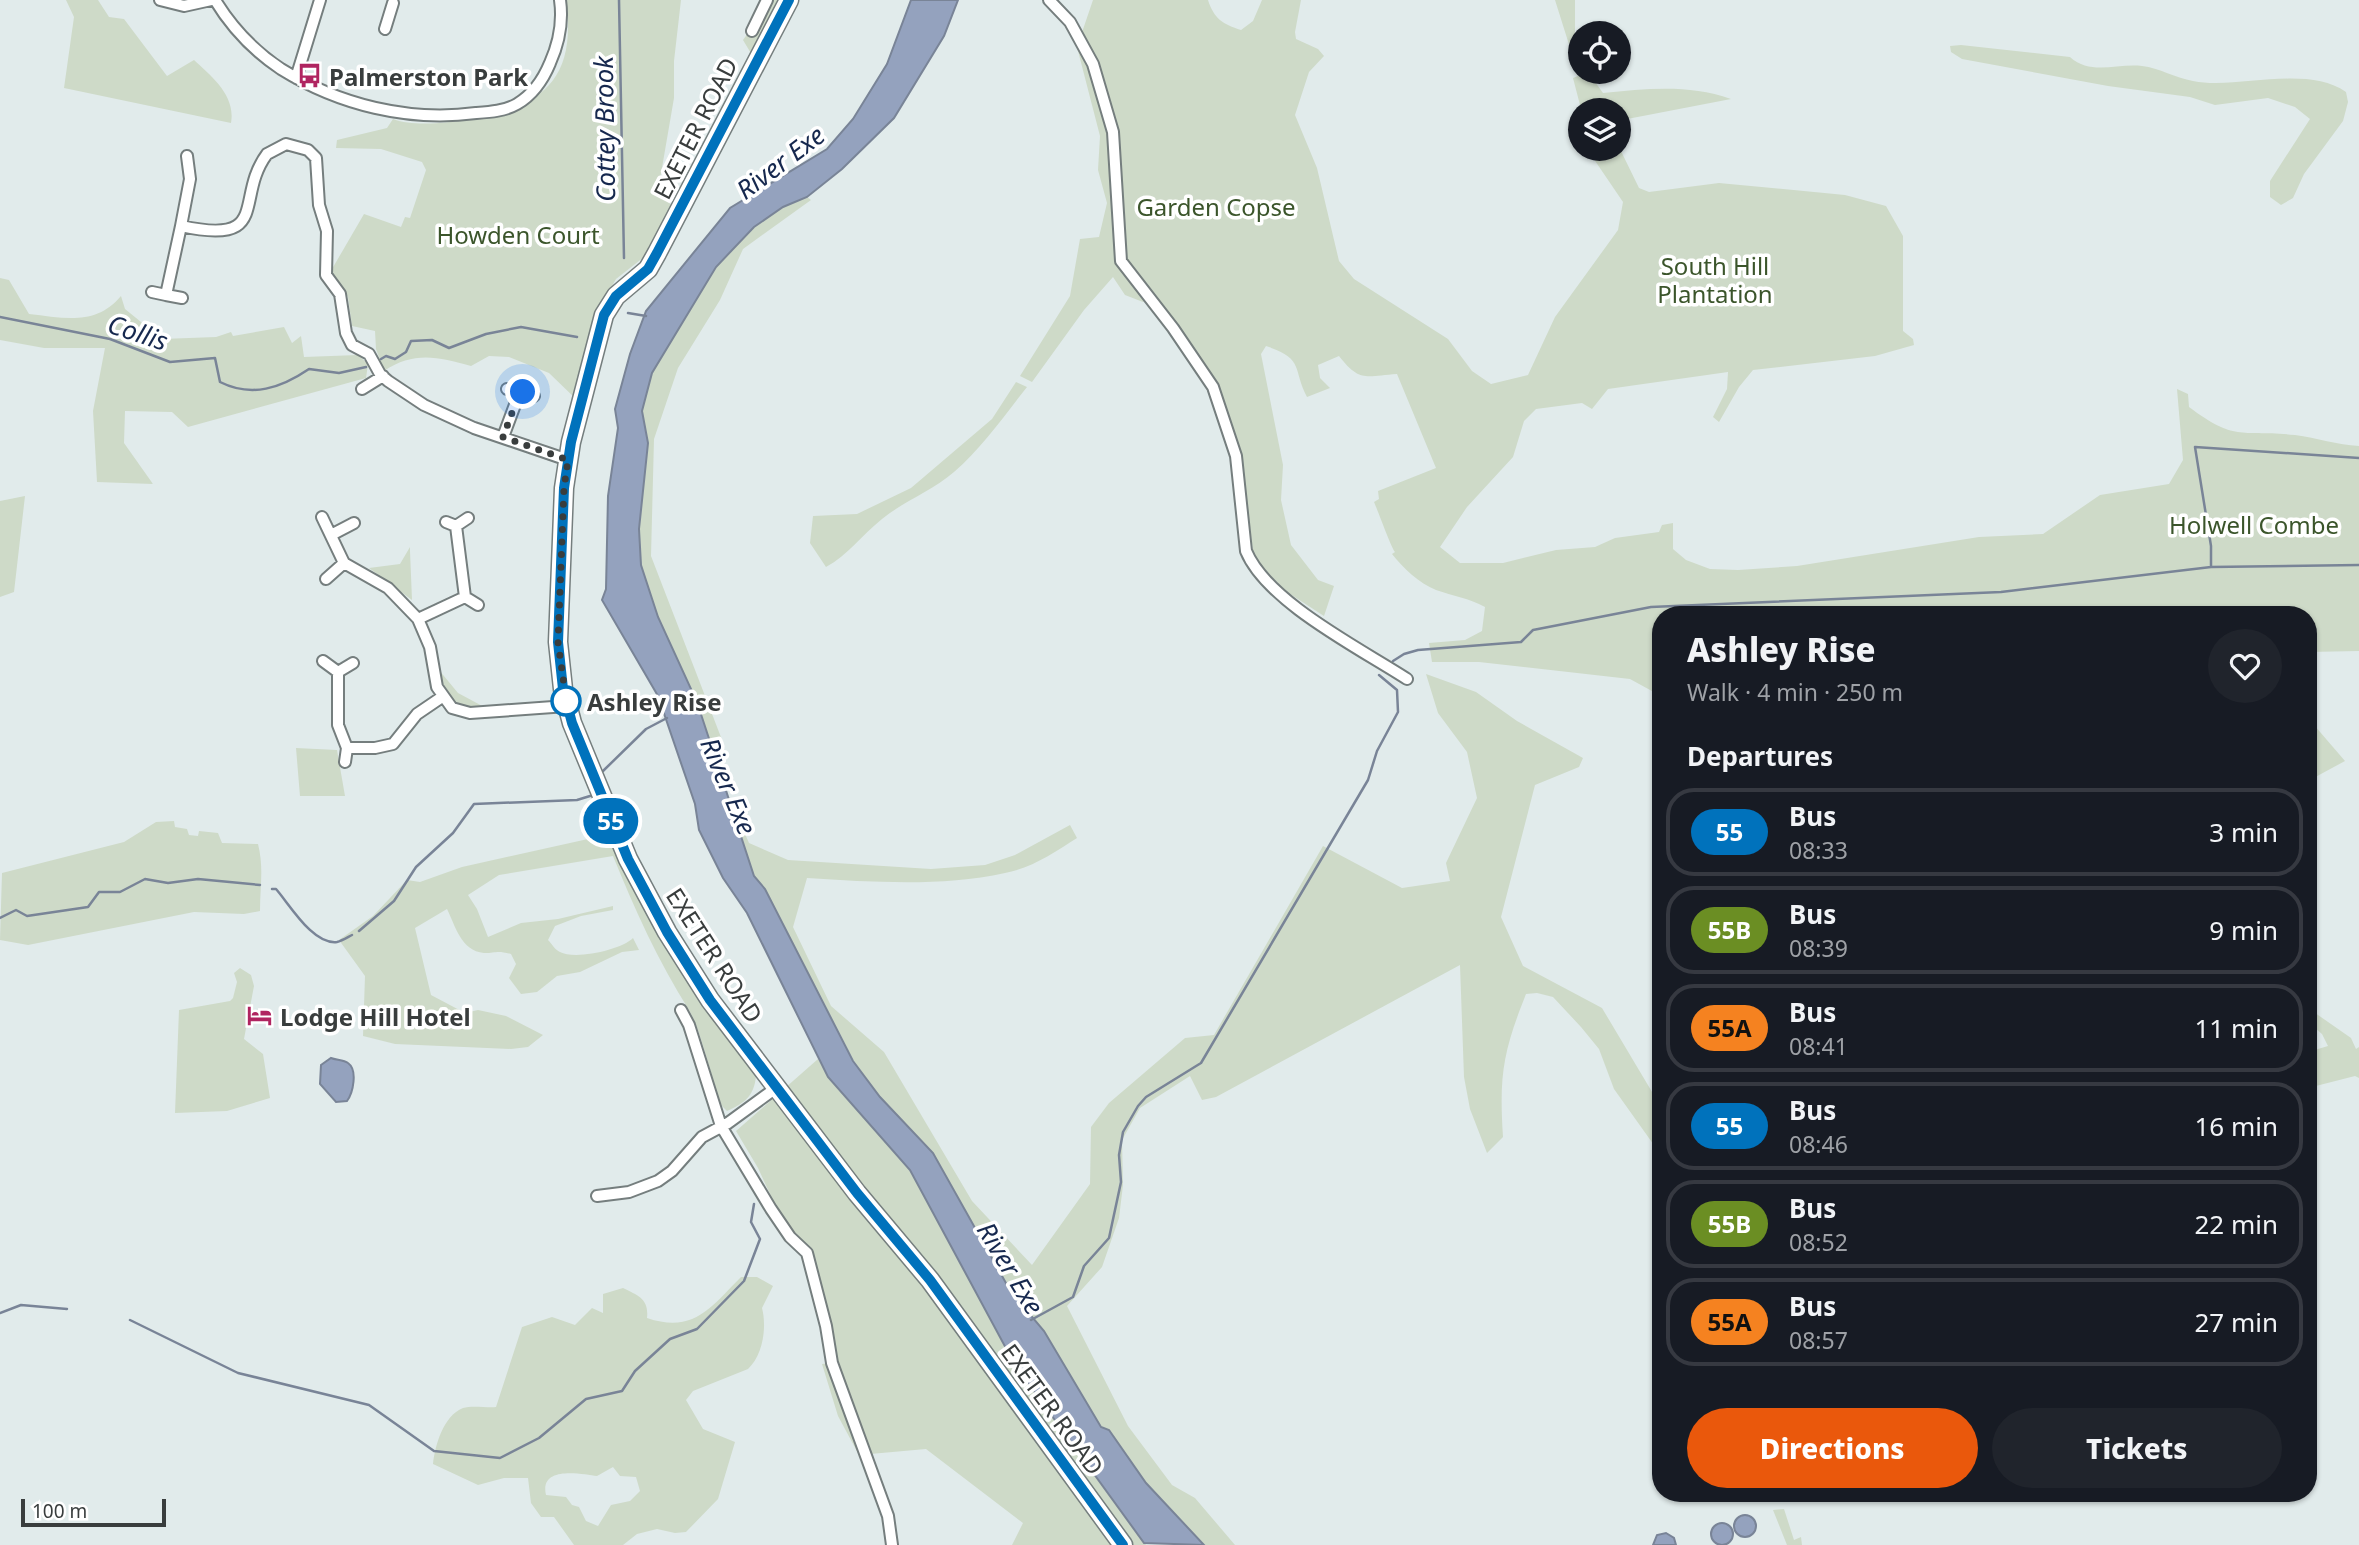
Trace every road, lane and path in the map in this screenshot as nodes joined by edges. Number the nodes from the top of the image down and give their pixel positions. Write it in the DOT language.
graph roads {
  1 [pos="160,0"];
  2 [pos="213,0"];
  3 [pos="320,0"];
  4 [pos="560,0"];
  5 [pos="767,0"];
  6 [pos="789,0"];
  7 [pos="1049,0"];
  8 [pos="393,1"];
  9 [pos="385,29"];
  10 [pos="752,31"];
  11 [pos="296,78"];
  12 [pos="187,156"];
  13 [pos="181,226"];
  14 [pos="152,292"];
  15 [pos="166,295"];
  16 [pos="182,298"];
  17 [pos="383,376"];
  18 [pos="362,389"];
  19 [pos="507,389"];
  20 [pos="519,394"];
  21 [pos="534,396"];
  22 [pos="503,437"];
  23 [pos="568,460"];
  24 [pos="322,517"];
  25 [pos="468,518"];
  26 [pos="354,523"];
  27 [pos="331,534"];
  28 [pos="344,563"];
  29 [pos="326,579"];
  30 [pos="465,597"];
  31 [pos="478,605"];
  32 [pos="418,619"];
  33 [pos="323,661"];
  34 [pos="353,663"];
  35 [pos="338,671"];
  36 [pos="1407,679"];
  37 [pos="442,697"];
  38 [pos="567,706"];
  39 [pos="347,748"];
  40 [pos="345,762"];
  41 [pos="681,1010"];
  42 [pos="776,1088"];
  43 [pos="721,1126"];
  44 [pos="597,1196"];
  45 [pos="892,1545"];
  46 [pos="1123,1545"];
  1 -- 2 [label="street"];
  2 -- 11 [label="street"];
  3 -- 11 [label="street"];
  4 -- 11 [label="street"];
  5 -- 10 [label="street"];
  6 -- 23 [label="main road, EXETER ROAD"];
  7 -- 36 [label="street"];
  8 -- 9 [label="street"];
  12 -- 13 [label="street"];
  13 -- 15 [label="street"];
  13 -- 17 [label="street"];
  14 -- 15 [label="street"];
  15 -- 16 [label="street"];
  17 -- 18 [label="street"];
  17 -- 22 [label="street"];
  19 -- 20 [label="street"];
  20 -- 21 [label="street"];
  20 -- 22 [label="street"];
  22 -- 23 [label="street"];
  23 -- 38 [label="main road, EXETER ROAD"];
  24 -- 27 [label="street"];
  25 -- 30 [label="street"];
  26 -- 27 [label="street"];
  27 -- 28 [label="street"];
  28 -- 29 [label="street"];
  28 -- 32 [label="street"];
  30 -- 31 [label="street"];
  30 -- 32 [label="street"];
  32 -- 37 [label="street"];
  33 -- 35 [label="street"];
  34 -- 35 [label="street"];
  35 -- 39 [label="street"];
  37 -- 38 [label="street"];
  37 -- 39 [label="street"];
  38 -- 42 [label="main road, EXETER ROAD"];
  39 -- 40 [label="street"];
  41 -- 43 [label="street"];
  42 -- 43 [label="street"];
  42 -- 46 [label="main road, EXETER ROAD"];
  43 -- 44 [label="street"];
  43 -- 45 [label="street"];
}
